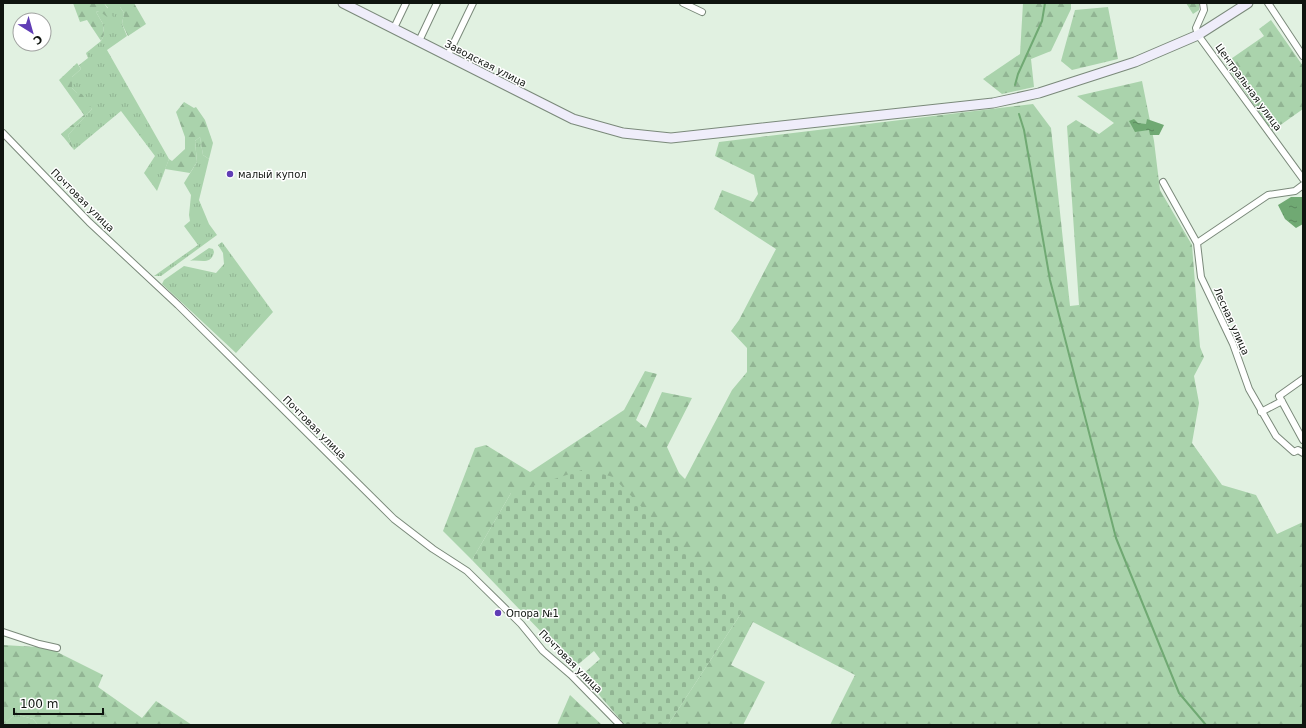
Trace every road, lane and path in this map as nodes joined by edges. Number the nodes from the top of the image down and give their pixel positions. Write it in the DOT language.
graph roads {
  1 [pos="343,3"];
  2 [pos="406,3"];
  3 [pos="436,3"];
  4 [pos="473,3"];
  5 [pos="683,3"];
  6 [pos="1203,3"];
  7 [pos="1248,3"];
  8 [pos="1268,3"];
  9 [pos="702,12"];
  10 [pos="394,28"];
  11 [pos="1198,35"];
  12 [pos="419,40"];
  13 [pos="448,55"];
  14 [pos="1303,56"];
  15 [pos="3,134"];
  16 [pos="1303,179"];
  17 [pos="1163,182"];
  18 [pos="1303,186"];
  19 [pos="1197,243"];
  20 [pos="1303,380"];
  21 [pos="1282,401"];
  22 [pos="1261,412"];
  23 [pos="1303,424"];
  24 [pos="1296,427"];
  25 [pos="1303,440"];
  26 [pos="1301,450"];
  27 [pos="3,632"];
  28 [pos="57,648"];
  29 [pos="620,725"];
  1 -- 10 [label="main road, Заводская улица"];
  2 -- 10 [label="street"];
  3 -- 12 [label="street"];
  4 -- 13 [label="street"];
  5 -- 9 [label="street"];
  6 -- 11 [label="street"];
  7 -- 11 [label="main road, Заводская улица"];
  8 -- 14 [label="street"];
  10 -- 12 [label="main road, Заводская улица"];
  11 -- 13 [label="main road, Заводская улица"];
  11 -- 16 [label="street, Центральная улица"];
  12 -- 13 [label="main road, Заводская улица"];
  15 -- 29 [label="street, Почтовая улица"];
  17 -- 19 [label="street, Лесная улица"];
  18 -- 19 [label="street"];
  19 -- 22 [label="street, Лесная улица"];
  20 -- 21 [label="street"];
  21 -- 22 [label="street"];
  21 -- 24 [label="street"];
  22 -- 26 [label="street, Лесная улица"];
  23 -- 24 [label="street"];
  24 -- 25 [label="street"];
  27 -- 28 [label="street"];
}
